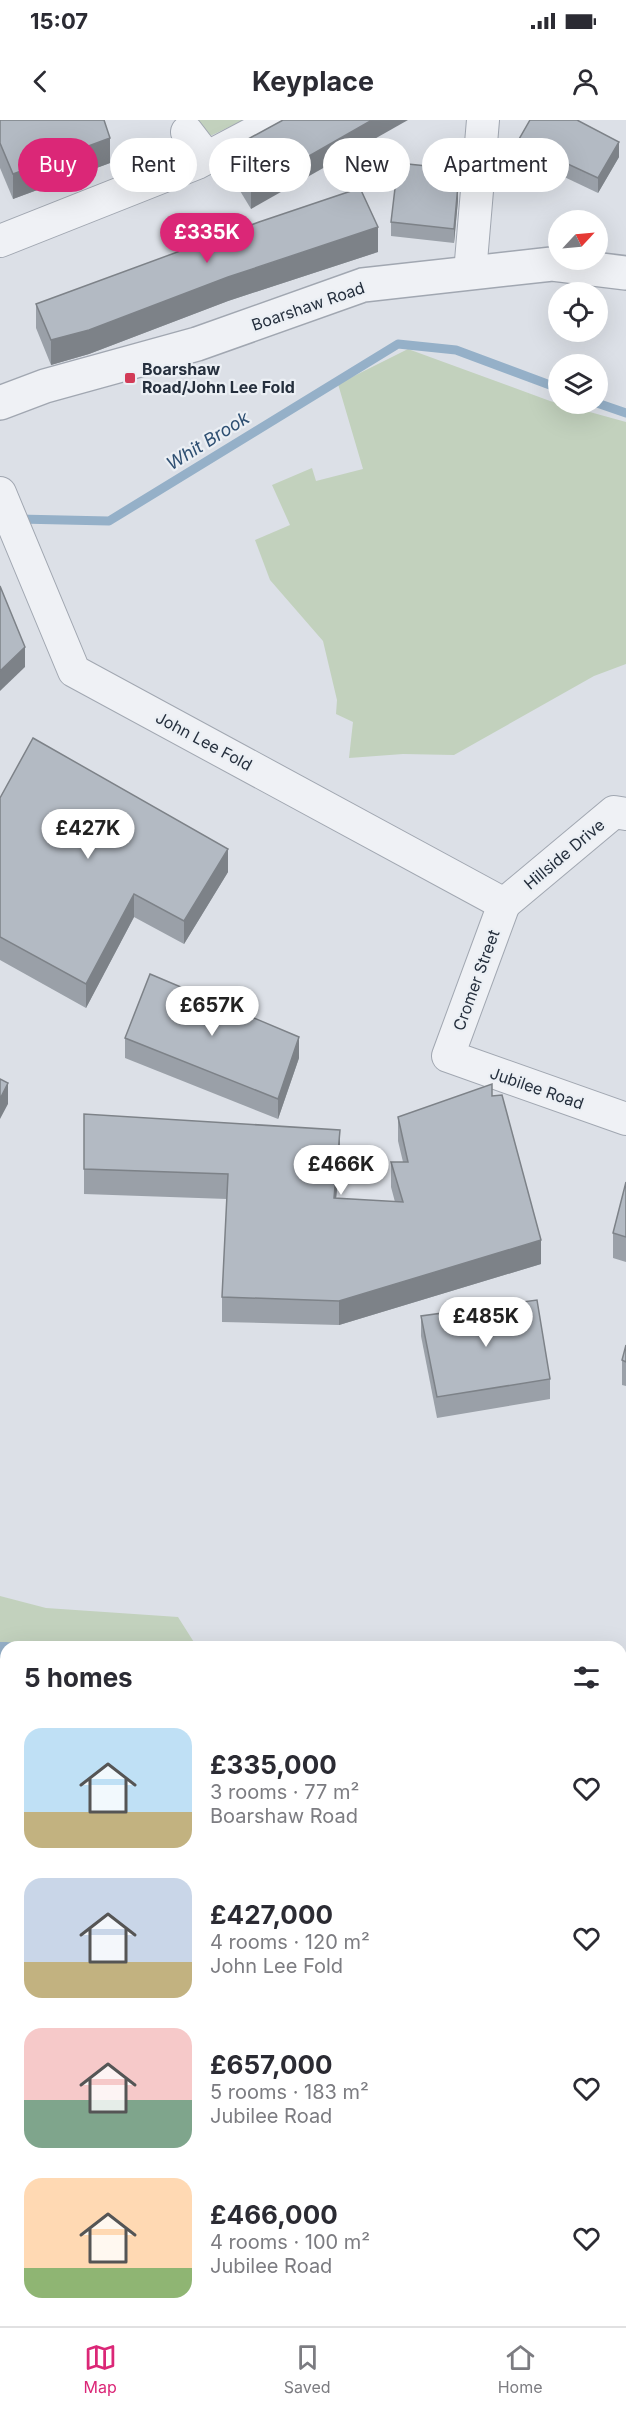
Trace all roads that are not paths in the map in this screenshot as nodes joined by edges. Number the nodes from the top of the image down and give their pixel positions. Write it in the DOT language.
graph roads {
  1 [pos="278,120"];
  2 [pos="483,120"];
  3 [pos="187,132"];
  4 [pos="207,158"];
  5 [pos="0,241"];
  6 [pos="470,273"];
  7 [pos="626,273"];
  8 [pos="0,404"];
  9 [pos="0,493"];
  10 [pos="626,814"];
  11 [pos="504,904"];
  12 [pos="448,1056"];
  13 [pos="626,1119"];
  1 -- 4 [label="street"];
  2 -- 6 [label="street"];
  3 -- 4 [label="street"];
  4 -- 5 [label="street"];
  6 -- 7 [label="street, Boarshaw Road"];
  6 -- 8 [label="street, Boarshaw Road"];
  9 -- 11 [label="street, John Lee Fold"];
  10 -- 11 [label="street, Hillside Drive"];
  11 -- 12 [label="street, Cromer Street"];
  12 -- 13 [label="street, Jubilee Road"];
}
